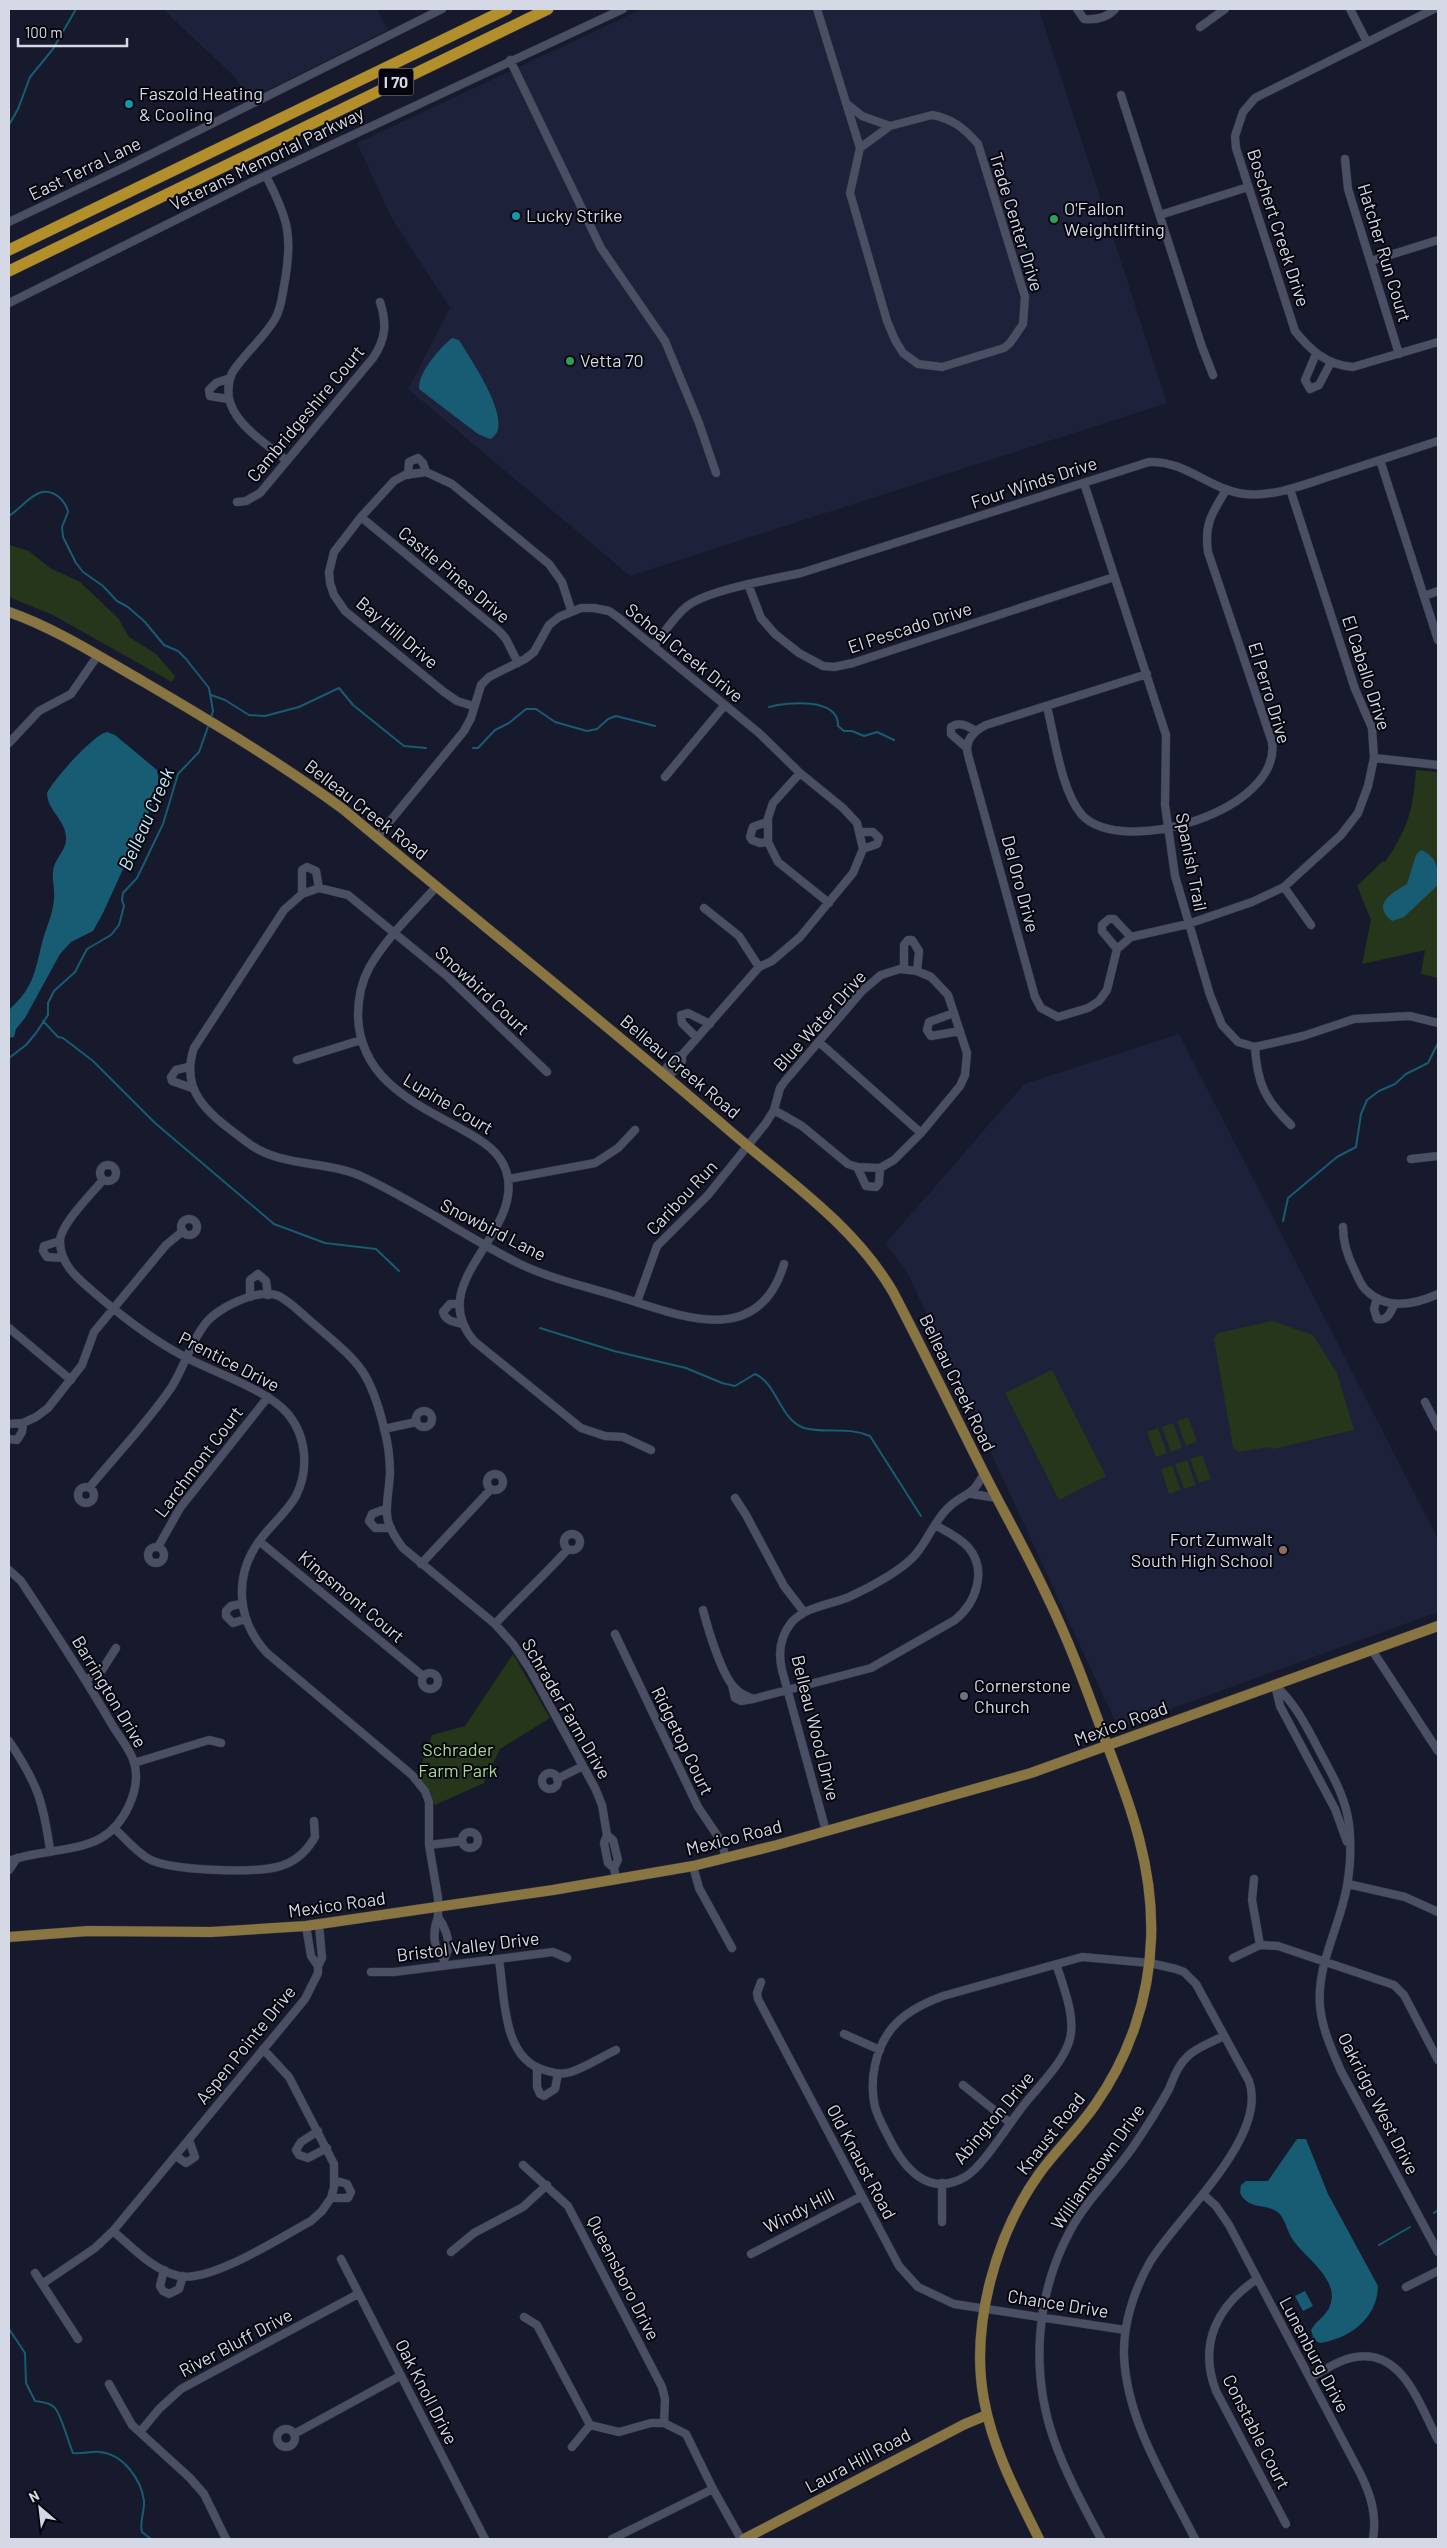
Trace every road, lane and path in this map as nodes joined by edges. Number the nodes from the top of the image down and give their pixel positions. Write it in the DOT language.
graph roads {
  1 [pos="442,9"];
  2 [pos="507,9"];
  3 [pos="548,9"];
  4 [pos="623,9"];
  5 [pos="817,9"];
  6 [pos="1077,9"];
  7 [pos="1115,9"];
  8 [pos="1225,9"];
  9 [pos="1350,9"];
  10 [pos="1434,9"];
  11 [pos="1200,27"];
  12 [pos="1367,42"];
  13 [pos="510,60"];
  14 [pos="1121,94"];
  15 [pos="846,103"];
  16 [pos="890,126"];
  17 [pos="860,148"];
  18 [pos="1345,159"];
  19 [pos="266,176"];
  20 [pos="1248,187"];
  21 [pos="1160,215"];
  22 [pos="9,222"];
  23 [pos="1438,240"];
  24 [pos="9,250"];
  25 [pos="1371,261"];
  26 [pos="9,273"];
  27 [pos="380,302"];
  28 [pos="9,303"];
  29 [pos="1438,342"];
  30 [pos="1316,354"];
  31 [pos="1399,354"];
  32 [pos="1331,362"];
  33 [pos="1213,375"];
  34 [pos="230,378"];
  35 [pos="228,399"];
  36 [pos="1438,441"];
  37 [pos="1380,460"];
  38 [pos="287,461"];
  39 [pos="426,472"];
  40 [pos="716,473"];
  41 [pos="408,475"];
  42 [pos="1084,483"];
  43 [pos="1290,489"];
  44 [pos="1226,490"];
  45 [pos="237,502"];
  46 [pos="361,516"];
  47 [pos="1114,577"];
  48 [pos="748,584"];
  49 [pos="1438,591"];
  50 [pos="1424,596"];
  51 [pos="571,610"];
  52 [pos="9,612"];
  53 [pos="1438,640"];
  54 [pos="654,645"];
  55 [pos="98,655"];
  56 [pos="518,663"];
  57 [pos="1148,674"];
  58 [pos="473,706"];
  59 [pos="724,706"];
  60 [pos="1047,707"];
  61 [pos="976,732"];
  62 [pos="9,744"];
  63 [pos="967,748"];
  64 [pos="1374,758"];
  65 [pos="1438,765"];
  66 [pos="800,773"];
  67 [pos="665,777"];
  68 [pos="767,822"];
  69 [pos="1167,828"];
  70 [pos="859,832"];
  71 [pos="376,837"];
  72 [pos="768,842"];
  73 [pos="863,849"];
  74 [pos="436,887"];
  75 [pos="1284,887"];
  76 [pos="319,888"];
  77 [pos="302,894"];
  78 [pos="829,903"];
  79 [pos="704,908"];
  80 [pos="1188,924"];
  81 [pos="1311,925"];
  82 [pos="395,934"];
  83 [pos="1128,939"];
  84 [pos="1117,949"];
  85 [pos="759,967"];
  86 [pos="904,969"];
  87 [pos="917,970"];
  88 [pos="954,1013"];
  89 [pos="710,1024"];
  90 [pos="1438,1024"];
  91 [pos="960,1030"];
  92 [pos="697,1038"];
  93 [pos="362,1040"];
  94 [pos="819,1042"];
  95 [pos="1255,1047"];
  96 [pos="297,1060"];
  97 [pos="188,1067"];
  98 [pos="547,1072"];
  99 [pos="665,1075"];
  100 [pos="192,1088"];
  101 [pos="774,1110"];
  102 [pos="1291,1125"];
  103 [pos="635,1130"];
  104 [pos="921,1133"];
  105 [pos="746,1146"];
  106 [pos="1438,1156"];
  107 [pos="1411,1160"];
  108 [pos="858,1167"];
  109 [pos="880,1168"];
  110 [pos="508,1179"];
  111 [pos="103,1180"];
  112 [pos="1344,1227"];
  113 [pos="182,1231"];
  114 [pos="60,1241"];
  115 [pos="485,1245"];
  116 [pos="64,1258"];
  117 [pos="784,1264"];
  118 [pos="1438,1294"];
  119 [pos="268,1295"];
  120 [pos="250,1297"];
  121 [pos="1377,1298"];
  122 [pos="637,1302"];
  123 [pos="459,1304"];
  124 [pos="1394,1304"];
  125 [pos="113,1308"];
  126 [pos="463,1324"];
  127 [pos="9,1328"];
  128 [pos="186,1358"];
  129 [pos="71,1380"];
  130 [pos="268,1397"];
  131 [pos="1425,1402"];
  132 [pos="416,1422"];
  133 [pos="23,1423"];
  134 [pos="9,1424"];
  135 [pos="1438,1427"];
  136 [pos="384,1429"];
  137 [pos="9,1439"];
  138 [pos="651,1450"];
  139 [pos="984,1473"];
  140 [pos="89,1488"];
  141 [pos="491,1489"];
  142 [pos="972,1494"];
  143 [pos="734,1498"];
  144 [pos="997,1498"];
  145 [pos="385,1510"];
  146 [pos="935,1525"];
  147 [pos="391,1528"];
  148 [pos="259,1541"];
  149 [pos="158,1547"];
  150 [pos="568,1549"];
  151 [pos="422,1564"];
  152 [pos="9,1570"];
  153 [pos="241,1604"];
  154 [pos="703,1610"];
  155 [pos="804,1612"];
  156 [pos="245,1619"];
  157 [pos="495,1624"];
  158 [pos="1438,1626"];
  159 [pos="615,1634"];
  160 [pos="116,1648"];
  161 [pos="1372,1650"];
  162 [pos="423,1676"];
  163 [pos="86,1680"];
  164 [pos="1275,1685"];
  165 [pos="787,1691"];
  166 [pos="9,1741"];
  167 [pos="221,1743"];
  168 [pos="1108,1746"];
  169 [pos="1438,1751"];
  170 [pos="134,1763"];
  171 [pos="582,1766"];
  172 [pos="557,1779"];
  173 [pos="314,1821"];
  174 [pos="114,1828"];
  175 [pos="826,1831"];
  176 [pos="462,1841"];
  177 [pos="429,1845"];
  178 [pos="1349,1846"];
  179 [pos="50,1850"];
  180 [pos="17,1858"];
  181 [pos="726,1858"];
  182 [pos="9,1860"];
  183 [pos="693,1866"];
  184 [pos="9,1870"];
  185 [pos="1254,1879"];
  186 [pos="616,1880"];
  187 [pos="1348,1884"];
  188 [pos="438,1912"];
  189 [pos="1438,1912"];
  190 [pos="319,1925"];
  191 [pos="306,1926"];
  192 [pos="9,1937"];
  193 [pos="1260,1945"];
  194 [pos="732,1948"];
  195 [pos="567,1958"];
  196 [pos="1233,1958"];
  197 [pos="499,1960"];
  198 [pos="1323,1961"];
  199 [pos="444,1962"];
  200 [pos="1150,1963"];
  201 [pos="1056,1964"];
  202 [pos="318,1966"];
  203 [pos="371,1972"];
  204 [pos="760,1982"];
  205 [pos="844,2034"];
  206 [pos="1224,2036"];
  207 [pos="263,2048"];
  208 [pos="616,2050"];
  209 [pos="880,2050"];
  210 [pos="1438,2060"];
  211 [pos="537,2068"];
  212 [pos="558,2074"];
  213 [pos="963,2085"];
  214 [pos="1009,2122"];
  215 [pos="318,2131"];
  216 [pos="189,2140"];
  217 [pos="327,2148"];
  218 [pos="176,2156"];
  219 [pos="523,2165"];
  220 [pos="334,2180"];
  221 [pos="942,2184"];
  222 [pos="548,2185"];
  223 [pos="1204,2194"];
  224 [pos="862,2196"];
  225 [pos="331,2198"];
  226 [pos="942,2222"];
  227 [pos="113,2231"];
  228 [pos="451,2252"];
  229 [pos="1438,2252"];
  230 [pos="751,2254"];
  231 [pos="341,2259"];
  232 [pos="164,2270"];
  233 [pos="1438,2271"];
  234 [pos="35,2273"];
  235 [pos="183,2276"];
  236 [pos="1257,2279"];
  237 [pos="42,2284"];
  238 [pos="1406,2287"];
  239 [pos="358,2294"];
  240 [pos="986,2308"];
  241 [pos="524,2317"];
  242 [pos="1041,2317"];
  243 [pos="1125,2330"];
  244 [pos="78,2339"];
  245 [pos="400,2376"];
  246 [pos="1310,2378"];
  247 [pos="109,2384"];
  248 [pos="988,2415"];
  249 [pos="664,2423"];
  250 [pos="590,2425"];
  251 [pos="140,2432"];
  252 [pos="294,2434"];
  253 [pos="1438,2440"];
  254 [pos="572,2447"];
  255 [pos="712,2489"];
  256 [pos="1286,2524"];
  257 [pos="226,2539"];
  258 [pos="485,2539"];
  259 [pos="612,2539"];
  260 [pos="742,2539"];
  261 [pos="1039,2539"];
  262 [pos="1100,2539"];
  263 [pos="1195,2539"];
  264 [pos="1373,2539"];
  1 -- 22 [label="street, East Terra Lane"];
  2 -- 24 [label="highway, I 70"];
  3 -- 26 [label="highway, I 70"];
  4 -- 13 [label="street, Veterans Memorial Parkway"];
  5 -- 15 [label="street, Trade Center Drive"];
  6 -- 7 [label="street"];
  8 -- 11 [label="street"];
  9 -- 12 [label="street"];
  10 -- 12 [label="street, Boschert Creek Drive"];
  12 -- 20 [label="street, Boschert Creek Drive"];
  13 -- 19 [label="street, Veterans Memorial Parkway"];
  13 -- 40 [label="street"];
  14 -- 21 [label="street"];
  15 -- 16 [label="street"];
  15 -- 17 [label="street, Trade Center Drive"];
  16 -- 17 [label="street, Trade Center Drive"];
  16 -- 17 [label="street, Trade Center Drive"];
  18 -- 25 [label="street, Hatcher Run Court"];
  19 -- 28 [label="street, Veterans Memorial Parkway"];
  19 -- 34 [label="street"];
  20 -- 21 [label="street"];
  20 -- 30 [label="street, Boschert Creek Drive"];
  21 -- 33 [label="street"];
  23 -- 25 [label="street"];
  25 -- 31 [label="street, Hatcher Run Court"];
  27 -- 38 [label="street, Cambridgeshire Court"];
  29 -- 31 [label="street, Boschert Creek Drive"];
  30 -- 32 [label="street, Boschert Creek Drive"];
  30 -- 32 [label="street"];
  31 -- 32 [label="street, Boschert Creek Drive"];
  34 -- 35 [label="street"];
  34 -- 35 [label="street"];
  35 -- 38 [label="street"];
  36 -- 37 [label="street, Four Winds Drive"];
  37 -- 43 [label="street, Four Winds Drive"];
  37 -- 50 [label="street"];
  38 -- 45 [label="street, Cambridgeshire Court"];
  39 -- 41 [label="street, Bay Hill Drive"];
  39 -- 41 [label="street, Bay Hill Drive"];
  39 -- 51 [label="street, Bay Hill Drive"];
  41 -- 46 [label="street, Bay Hill Drive"];
  42 -- 44 [label="street, Four Winds Drive"];
  42 -- 47 [label="street, Spanish Trail"];
  42 -- 48 [label="street, Four Winds Drive"];
  43 -- 44 [label="street, Four Winds Drive"];
  43 -- 64 [label="street, El Caballo Drive"];
  44 -- 69 [label="street, El Perro Drive"];
  46 -- 56 [label="street, Castle Pines Drive"];
  46 -- 58 [label="street, Bay Hill Drive"];
  47 -- 48 [label="street, El Pescado Drive"];
  47 -- 57 [label="street, Spanish Trail"];
  48 -- 54 [label="street, Four Winds Drive"];
  49 -- 50 [label="street"];
  50 -- 53 [label="street"];
  51 -- 54 [label="street, Schoal Creek Drive"];
  51 -- 56 [label="street"];
  52 -- 55 [label="main road, Belleau Creek Road"];
  54 -- 59 [label="street, Schoal Creek Drive"];
  55 -- 62 [label="street"];
  55 -- 71 [label="main road, Belleau Creek Road"];
  56 -- 58 [label="street"];
  57 -- 60 [label="street"];
  57 -- 69 [label="street, Spanish Trail"];
  58 -- 71 [label="street"];
  59 -- 66 [label="street, Schoal Creek Drive"];
  59 -- 67 [label="street"];
  60 -- 61 [label="street"];
  60 -- 69 [label="street, El Perro Drive"];
  61 -- 63 [label="street"];
  61 -- 63 [label="street, Del Oro Drive"];
  63 -- 84 [label="street, Del Oro Drive"];
  64 -- 65 [label="street"];
  64 -- 75 [label="street, El Caballo Drive"];
  66 -- 68 [label="street"];
  66 -- 70 [label="street, Schoal Creek Drive"];
  68 -- 72 [label="street"];
  68 -- 72 [label="street"];
  69 -- 80 [label="street, Spanish Trail"];
  70 -- 73 [label="street, Schoal Creek Drive"];
  70 -- 73 [label="street"];
  71 -- 74 [label="main road, Belleau Creek Road"];
  72 -- 78 [label="street"];
  73 -- 78 [label="street"];
  74 -- 82 [label="street, Lupine Court"];
  74 -- 99 [label="main road, Belleau Creek Road"];
  75 -- 80 [label="street, El Caballo Drive"];
  75 -- 81 [label="street"];
  76 -- 77 [label="street, Snowbird Lane"];
  76 -- 77 [label="street"];
  76 -- 82 [label="street"];
  77 -- 97 [label="street, Snowbird Lane"];
  78 -- 85 [label="street"];
  79 -- 85 [label="street"];
  80 -- 83 [label="street, El Caballo Drive"];
  80 -- 95 [label="street, Spanish Trail"];
  82 -- 93 [label="street, Lupine Court"];
  82 -- 98 [label="street, Snowbird Court"];
  83 -- 84 [label="street"];
  83 -- 84 [label="street"];
  85 -- 89 [label="street"];
  86 -- 87 [label="street, Blue Water Drive"];
  86 -- 87 [label="street"];
  86 -- 94 [label="street, Blue Water Drive"];
  87 -- 88 [label="street, Blue Water Drive"];
  88 -- 91 [label="street, Blue Water Drive"];
  88 -- 91 [label="street"];
  89 -- 92 [label="street"];
  89 -- 92 [label="street"];
  90 -- 95 [label="street"];
  91 -- 104 [label="street, Blue Water Drive"];
  92 -- 99 [label="street"];
  93 -- 96 [label="street"];
  93 -- 110 [label="street, Lupine Court"];
  94 -- 101 [label="street, Blue Water Drive"];
  94 -- 104 [label="street"];
  95 -- 102 [label="street"];
  97 -- 100 [label="street, Snowbird Lane"];
  97 -- 100 [label="street, Snowbird Lane"];
  99 -- 105 [label="main road, Belleau Creek Road"];
  100 -- 115 [label="street, Snowbird Lane"];
  101 -- 105 [label="street, Blue Water Drive"];
  101 -- 108 [label="street"];
  103 -- 110 [label="street"];
  104 -- 109 [label="street, Blue Water Drive"];
  105 -- 122 [label="street, Caribou Run"];
  105 -- 139 [label="main road, Belleau Creek Road"];
  106 -- 107 [label="street"];
  108 -- 109 [label="street"];
  108 -- 109 [label="street"];
  110 -- 115 [label="street"];
  111 -- 114 [label="street"];
  112 -- 121 [label="street"];
  113 -- 125 [label="street"];
  114 -- 116 [label="street, Prentice Drive"];
  114 -- 116 [label="street"];
  115 -- 122 [label="street, Snowbird Lane"];
  115 -- 123 [label="street"];
  116 -- 125 [label="street, Prentice Drive"];
  117 -- 122 [label="street, Snowbird Lane"];
  118 -- 124 [label="street"];
  119 -- 120 [label="street, Schrader Farm Drive"];
  119 -- 120 [label="street"];
  119 -- 136 [label="street, Schrader Farm Drive"];
  120 -- 128 [label="street, Schrader Farm Drive"];
  121 -- 124 [label="street"];
  121 -- 124 [label="street"];
  123 -- 126 [label="street"];
  123 -- 126 [label="street"];
  125 -- 128 [label="street, Prentice Drive"];
  125 -- 129 [label="street"];
  126 -- 138 [label="street"];
  127 -- 129 [label="street"];
  128 -- 130 [label="street, Prentice Drive"];
  128 -- 140 [label="street, Schrader Farm Drive"];
  129 -- 133 [label="street"];
  130 -- 148 [label="street, Prentice Drive"];
  130 -- 149 [label="street, Larchmont Court"];
  131 -- 135 [label="street"];
  132 -- 136 [label="street"];
  133 -- 134 [label="street"];
  133 -- 137 [label="street"];
  136 -- 145 [label="street, Schrader Farm Drive"];
  139 -- 142 [label="street"];
  139 -- 144 [label="main road, Belleau Creek Road"];
  141 -- 151 [label="street"];
  142 -- 144 [label="street"];
  142 -- 146 [label="street, Belleau Wood Drive"];
  143 -- 155 [label="street"];
  144 -- 168 [label="main road, Belleau Creek Road"];
  145 -- 147 [label="street, Schrader Farm Drive"];
  145 -- 147 [label="street"];
  146 -- 155 [label="street, Belleau Wood Drive"];
  146 -- 165 [label="street"];
  147 -- 151 [label="street, Schrader Farm Drive"];
  148 -- 153 [label="street, Prentice Drive"];
  148 -- 162 [label="street, Kingsmont Court"];
  150 -- 157 [label="street"];
  151 -- 157 [label="street, Schrader Farm Drive"];
  152 -- 163 [label="street, Barrington Drive"];
  153 -- 156 [label="street, Prentice Drive"];
  153 -- 156 [label="street"];
  154 -- 165 [label="street"];
  155 -- 165 [label="street, Belleau Wood Drive"];
  156 -- 177 [label="street, Prentice Drive"];
  157 -- 171 [label="street, Schrader Farm Drive"];
  158 -- 161 [label="main road, Mexico Road"];
  159 -- 181 [label="street, Ridgetop Court"];
  160 -- 163 [label="street"];
  161 -- 164 [label="main road, Mexico Road"];
  161 -- 169 [label="street"];
  163 -- 170 [label="street, Barrington Drive"];
  164 -- 168 [label="main road, Mexico Road"];
  164 -- 178 [label="street, Oakridge West Drive"];
  164 -- 178 [label="street, Oakridge West Drive"];
  165 -- 175 [label="street, Belleau Wood Drive"];
  166 -- 179 [label="street"];
  167 -- 170 [label="street"];
  168 -- 175 [label="main road, Mexico Road"];
  168 -- 200 [label="main road, Knaust Road"];
  170 -- 174 [label="street, Barrington Drive"];
  171 -- 172 [label="street"];
  171 -- 186 [label="street, Schrader Farm Drive"];
  173 -- 174 [label="street"];
  174 -- 179 [label="street, Barrington Drive"];
  175 -- 181 [label="main road, Mexico Road"];
  176 -- 177 [label="street"];
  177 -- 188 [label="street, Prentice Drive"];
  178 -- 187 [label="street, Oakridge West Drive"];
  179 -- 180 [label="street, Barrington Drive"];
  180 -- 182 [label="street, Barrington Drive"];
  180 -- 184 [label="street"];
  181 -- 183 [label="main road, Mexico Road"];
  183 -- 186 [label="main road, Mexico Road"];
  183 -- 194 [label="street"];
  185 -- 193 [label="street"];
  186 -- 188 [label="main road, Mexico Road"];
  187 -- 189 [label="street"];
  187 -- 198 [label="street, Oakridge West Drive"];
  188 -- 190 [label="main road, Mexico Road"];
  188 -- 199 [label="street, Prentice Drive"];
  190 -- 191 [label="main road, Mexico Road"];
  190 -- 202 [label="street, Aspen Pointe Drive"];
  191 -- 192 [label="main road, Mexico Road"];
  191 -- 202 [label="street"];
  193 -- 196 [label="street"];
  193 -- 198 [label="street"];
  195 -- 197 [label="street, Bristol Valley Drive"];
  197 -- 199 [label="street, Bristol Valley Drive"];
  197 -- 211 [label="street"];
  198 -- 210 [label="street"];
  198 -- 229 [label="street, Oakridge West Drive"];
  199 -- 203 [label="street, Bristol Valley Drive"];
  200 -- 201 [label="street"];
  200 -- 206 [label="street"];
  200 -- 240 [label="main road, Knaust Road"];
  201 -- 209 [label="street"];
  201 -- 214 [label="street, Abington Drive"];
  202 -- 207 [label="street, Aspen Pointe Drive"];
  204 -- 224 [label="street, Old Knaust Road"];
  205 -- 209 [label="street"];
  206 -- 223 [label="street"];
  206 -- 242 [label="street, Williamstown Drive"];
  207 -- 215 [label="street"];
  207 -- 216 [label="street, Aspen Pointe Drive"];
  208 -- 212 [label="street"];
  209 -- 221 [label="street"];
  211 -- 212 [label="street"];
  211 -- 212 [label="street"];
  213 -- 214 [label="street"];
  214 -- 221 [label="street, Abington Drive"];
  215 -- 217 [label="street"];
  215 -- 217 [label="street"];
  216 -- 218 [label="street, Aspen Pointe Drive"];
  216 -- 218 [label="street"];
  217 -- 220 [label="street"];
  218 -- 227 [label="street, Aspen Pointe Drive"];
  219 -- 222 [label="street, Queensboro Drive"];
  220 -- 225 [label="street"];
  220 -- 225 [label="street"];
  221 -- 226 [label="street"];
  222 -- 228 [label="street"];
  222 -- 249 [label="street, Queensboro Drive"];
  223 -- 236 [label="street, Lunenburg Drive"];
  223 -- 243 [label="street"];
  224 -- 230 [label="street, Windy Hill"];
  224 -- 240 [label="street, Old Knaust Road"];
  225 -- 235 [label="street"];
  227 -- 232 [label="street"];
  227 -- 237 [label="street, Aspen Pointe Drive"];
  231 -- 239 [label="street, Oak Knoll Drive"];
  232 -- 235 [label="street"];
  232 -- 235 [label="street"];
  233 -- 238 [label="street"];
  234 -- 237 [label="street"];
  236 -- 246 [label="street, Lunenburg Drive"];
  236 -- 256 [label="street, Constable Court"];
  237 -- 244 [label="street"];
  239 -- 245 [label="street, Oak Knoll Drive"];
  239 -- 251 [label="street, River Bluff Drive"];
  240 -- 242 [label="street, Chance Drive"];
  240 -- 248 [label="main road, Knaust Road"];
  241 -- 250 [label="street"];
  242 -- 243 [label="street, Chance Drive"];
  242 -- 262 [label="street, Williamstown Drive"];
  243 -- 263 [label="street"];
  245 -- 252 [label="street"];
  245 -- 258 [label="street, Oak Knoll Drive"];
  246 -- 253 [label="street"];
  246 -- 264 [label="street, Lunenburg Drive"];
  247 -- 251 [label="street"];
  248 -- 260 [label="main road, Laura Hill Road"];
  248 -- 261 [label="main road, Knaust Road"];
  249 -- 250 [label="street"];
  249 -- 255 [label="street"];
  250 -- 254 [label="street"];
  251 -- 257 [label="street"];
  255 -- 259 [label="street"];
  255 -- 260 [label="street"];
}
